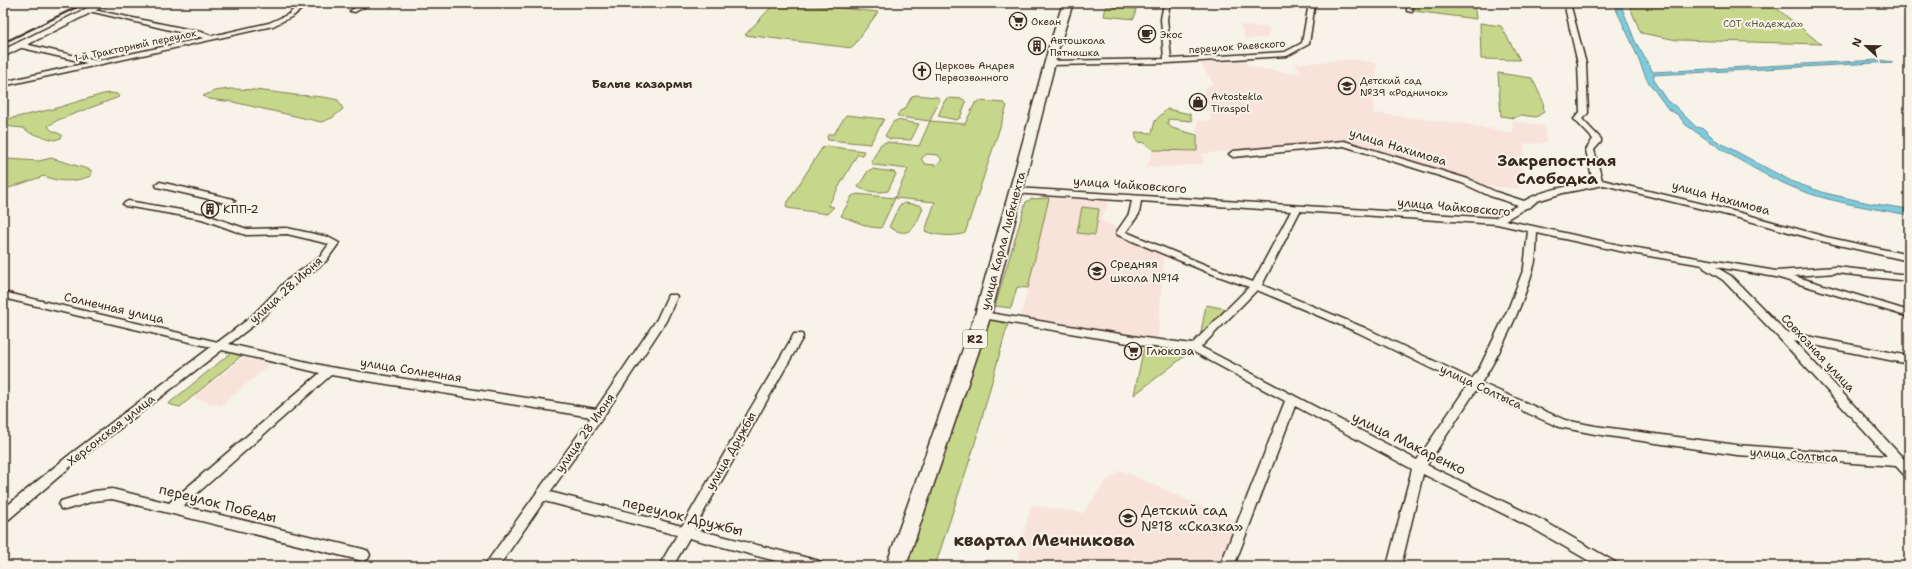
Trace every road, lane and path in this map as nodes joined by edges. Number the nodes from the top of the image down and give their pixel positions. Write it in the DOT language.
graph roads {
  1 [pos="105,3"];
  2 [pos="277,3"];
  3 [pos="368,3"];
  4 [pos="1068,3"];
  5 [pos="1167,3"];
  6 [pos="1312,3"];
  7 [pos="1410,3"];
  8 [pos="1567,3"];
  9 [pos="303,5"];
  10 [pos="91,10"];
  11 [pos="353,11"];
  12 [pos="1410,11"];
  13 [pos="212,38"];
  14 [pos="21,45"];
  15 [pos="3,54"];
  16 [pos="1168,61"];
  17 [pos="96,63"];
  18 [pos="1050,63"];
  19 [pos="3,84"];
  20 [pos="1232,154"];
  21 [pos="1598,183"];
  22 [pos="160,185"];
  23 [pos="1016,191"];
  24 [pos="1137,198"];
  25 [pos="230,200"];
  26 [pos="128,204"];
  27 [pos="1527,205"];
  28 [pos="1297,208"];
  29 [pos="1497,221"];
  30 [pos="1533,228"];
  31 [pos="1909,258"];
  32 [pos="1698,262"];
  33 [pos="1776,274"];
  34 [pos="1909,278"];
  35 [pos="1256,286"];
  36 [pos="3,295"];
  37 [pos="672,297"];
  38 [pos="1909,314"];
  39 [pos="983,315"];
  40 [pos="1783,335"];
  41 [pos="798,337"];
  42 [pos="220,345"];
  43 [pos="1194,348"];
  44 [pos="1909,360"];
  45 [pos="329,371"];
  46 [pos="1475,385"];
  47 [pos="1291,401"];
  48 [pos="599,414"];
  49 [pos="1900,462"];
  50 [pos="1419,467"];
  51 [pos="1909,473"];
  52 [pos="542,496"];
  53 [pos="65,505"];
  54 [pos="173,508"];
  55 [pos="3,516"];
  56 [pos="684,533"];
  57 [pos="363,555"];
  58 [pos="491,566"];
  59 [pos="666,566"];
  60 [pos="816,566"];
  61 [pos="896,566"];
  62 [pos="1227,566"];
  63 [pos="1394,566"];
  64 [pos="1610,566"];
  1 -- 10 [label="main road"];
  2 -- 9 [label="street"];
  3 -- 11 [label="street"];
  4 -- 18 [label="main road, улица Карла Либкнехта / R2"];
  5 -- 16 [label="street"];
  6 -- 16 [label="street, переулок Раевского"];
  7 -- 12 [label="street"];
  8 -- 21 [label="street"];
  9 -- 13 [label="street, 1-й Тракторный переулок"];
  10 -- 13 [label="street"];
  10 -- 14 [label="main road"];
  13 -- 17 [label="street, 1-й Тракторный переулок"];
  14 -- 15 [label="main road"];
  14 -- 17 [label="street"];
  16 -- 18 [label="street, переулок Раевского"];
  17 -- 19 [label="street, 1-й Тракторный переулок"];
  18 -- 23 [label="main road, улица Карла Либкнехта / R2"];
  20 -- 27 [label="street, улица Нахимова"];
  21 -- 27 [label="street, улица Нахимова"];
  21 -- 31 [label="street, улица Нахимова"];
  22 -- 25 [label="street"];
  23 -- 24 [label="street, улица Чайковского"];
  23 -- 39 [label="main road, улица Карла Либкнехта / R2"];
  24 -- 28 [label="street, улица Чайковского"];
  24 -- 35 [label="street, улица Солтыса"];
  26 -- 42 [label="street, улица 28 Июня"];
  27 -- 29 [label="street, улица Нахимова"];
  28 -- 29 [label="street, улица Чайковского"];
  28 -- 35 [label="street"];
  29 -- 30 [label="street, улица Чайковского"];
  30 -- 32 [label="street, улица Чайковского"];
  30 -- 46 [label="street"];
  32 -- 33 [label="street, улица Чайковского"];
  32 -- 40 [label="street, Совхозная улица"];
  33 -- 34 [label="street, улица Чайковского"];
  33 -- 38 [label="street"];
  35 -- 43 [label="street"];
  35 -- 46 [label="street, улица Солтыса"];
  36 -- 42 [label="street, Солнечная улица"];
  37 -- 48 [label="street, улица 28 Июня"];
  39 -- 43 [label="street"];
  39 -- 61 [label="main road, улица Карла Либкнехта / R2"];
  40 -- 44 [label="street"];
  40 -- 49 [label="street, Совхозная улица"];
  41 -- 56 [label="street, улица Дружбы"];
  42 -- 45 [label="street, улица Солнечная"];
  42 -- 55 [label="street, Херсонская улица"];
  43 -- 47 [label="street, улица Макаренко"];
  45 -- 48 [label="street, улица Солнечная"];
  45 -- 54 [label="street"];
  46 -- 49 [label="street, улица Солтыса"];
  46 -- 50 [label="street"];
  47 -- 50 [label="street, улица Макаренко"];
  47 -- 62 [label="street"];
  48 -- 52 [label="street, улица 28 Июня"];
  49 -- 51 [label="street, Совхозная улица"];
  50 -- 63 [label="street"];
  50 -- 64 [label="street, улица Макаренко"];
  52 -- 56 [label="street, переулок Дружбы"];
  52 -- 58 [label="street, улица 28 Июня"];
  53 -- 54 [label="street, переулок Победы"];
  54 -- 57 [label="street, переулок Победы"];
  56 -- 59 [label="street, улица Дружбы"];
  56 -- 60 [label="street, переулок Дружбы"];
}
